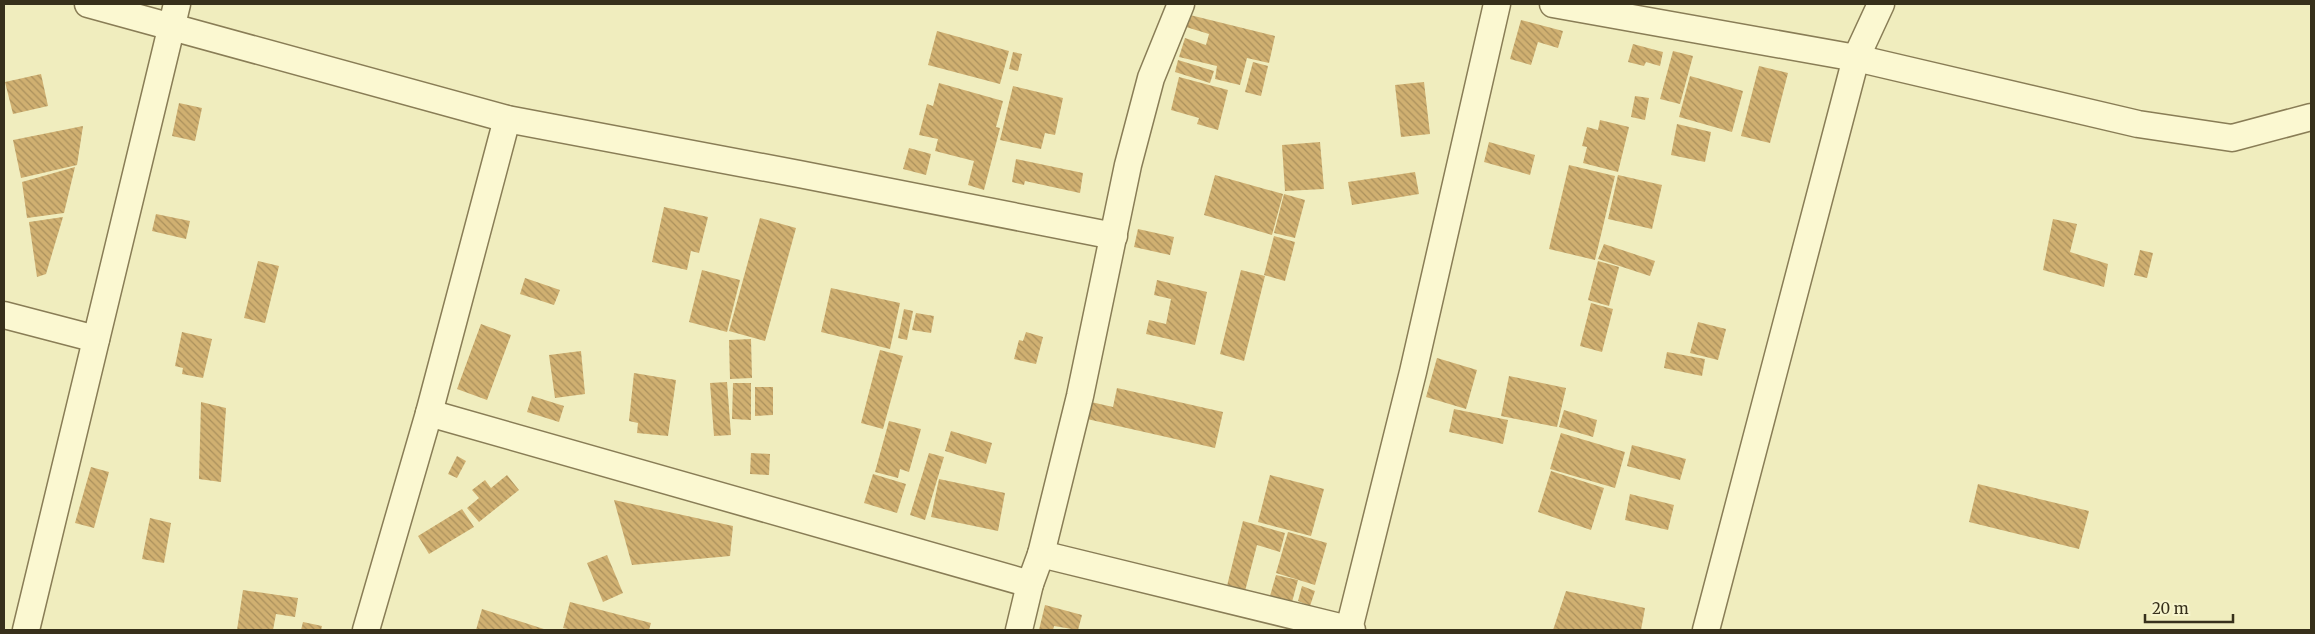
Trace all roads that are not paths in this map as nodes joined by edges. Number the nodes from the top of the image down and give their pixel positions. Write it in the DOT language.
graph roads {
  1 [pos="88,4"];
  2 [pos="1181,4"];
  3 [pos="1496,4"];
  4 [pos="1554,4"];
  5 [pos="1881,4"];
  6 [pos="174,15"];
  7 [pos="1856,58"];
  8 [pos="2311,118"];
  9 [pos="507,119"];
  10 [pos="1114,236"];
  11 [pos="4,315"];
  12 [pos="96,340"];
  13 [pos="428,413"];
  14 [pos="1041,554"];
  15 [pos="1030,584"];
  16 [pos="26,630"];
  17 [pos="366,630"];
  18 [pos="1019,630"];
  19 [pos="1351,630"];
  20 [pos="1706,630"];
  1 -- 6 [label="street"];
  2 -- 10 [label="street"];
  3 -- 19 [label="street"];
  4 -- 7 [label="street"];
  5 -- 7 [label="street"];
  6 -- 9 [label="street"];
  6 -- 12 [label="street"];
  7 -- 8 [label="street"];
  7 -- 20 [label="street"];
  9 -- 10 [label="street"];
  9 -- 13 [label="street"];
  10 -- 14 [label="street"];
  11 -- 12 [label="street"];
  12 -- 16 [label="street"];
  13 -- 15 [label="street"];
  13 -- 17 [label="street"];
  14 -- 15 [label="street"];
  14 -- 19 [label="street"];
  15 -- 18 [label="street"];
}
